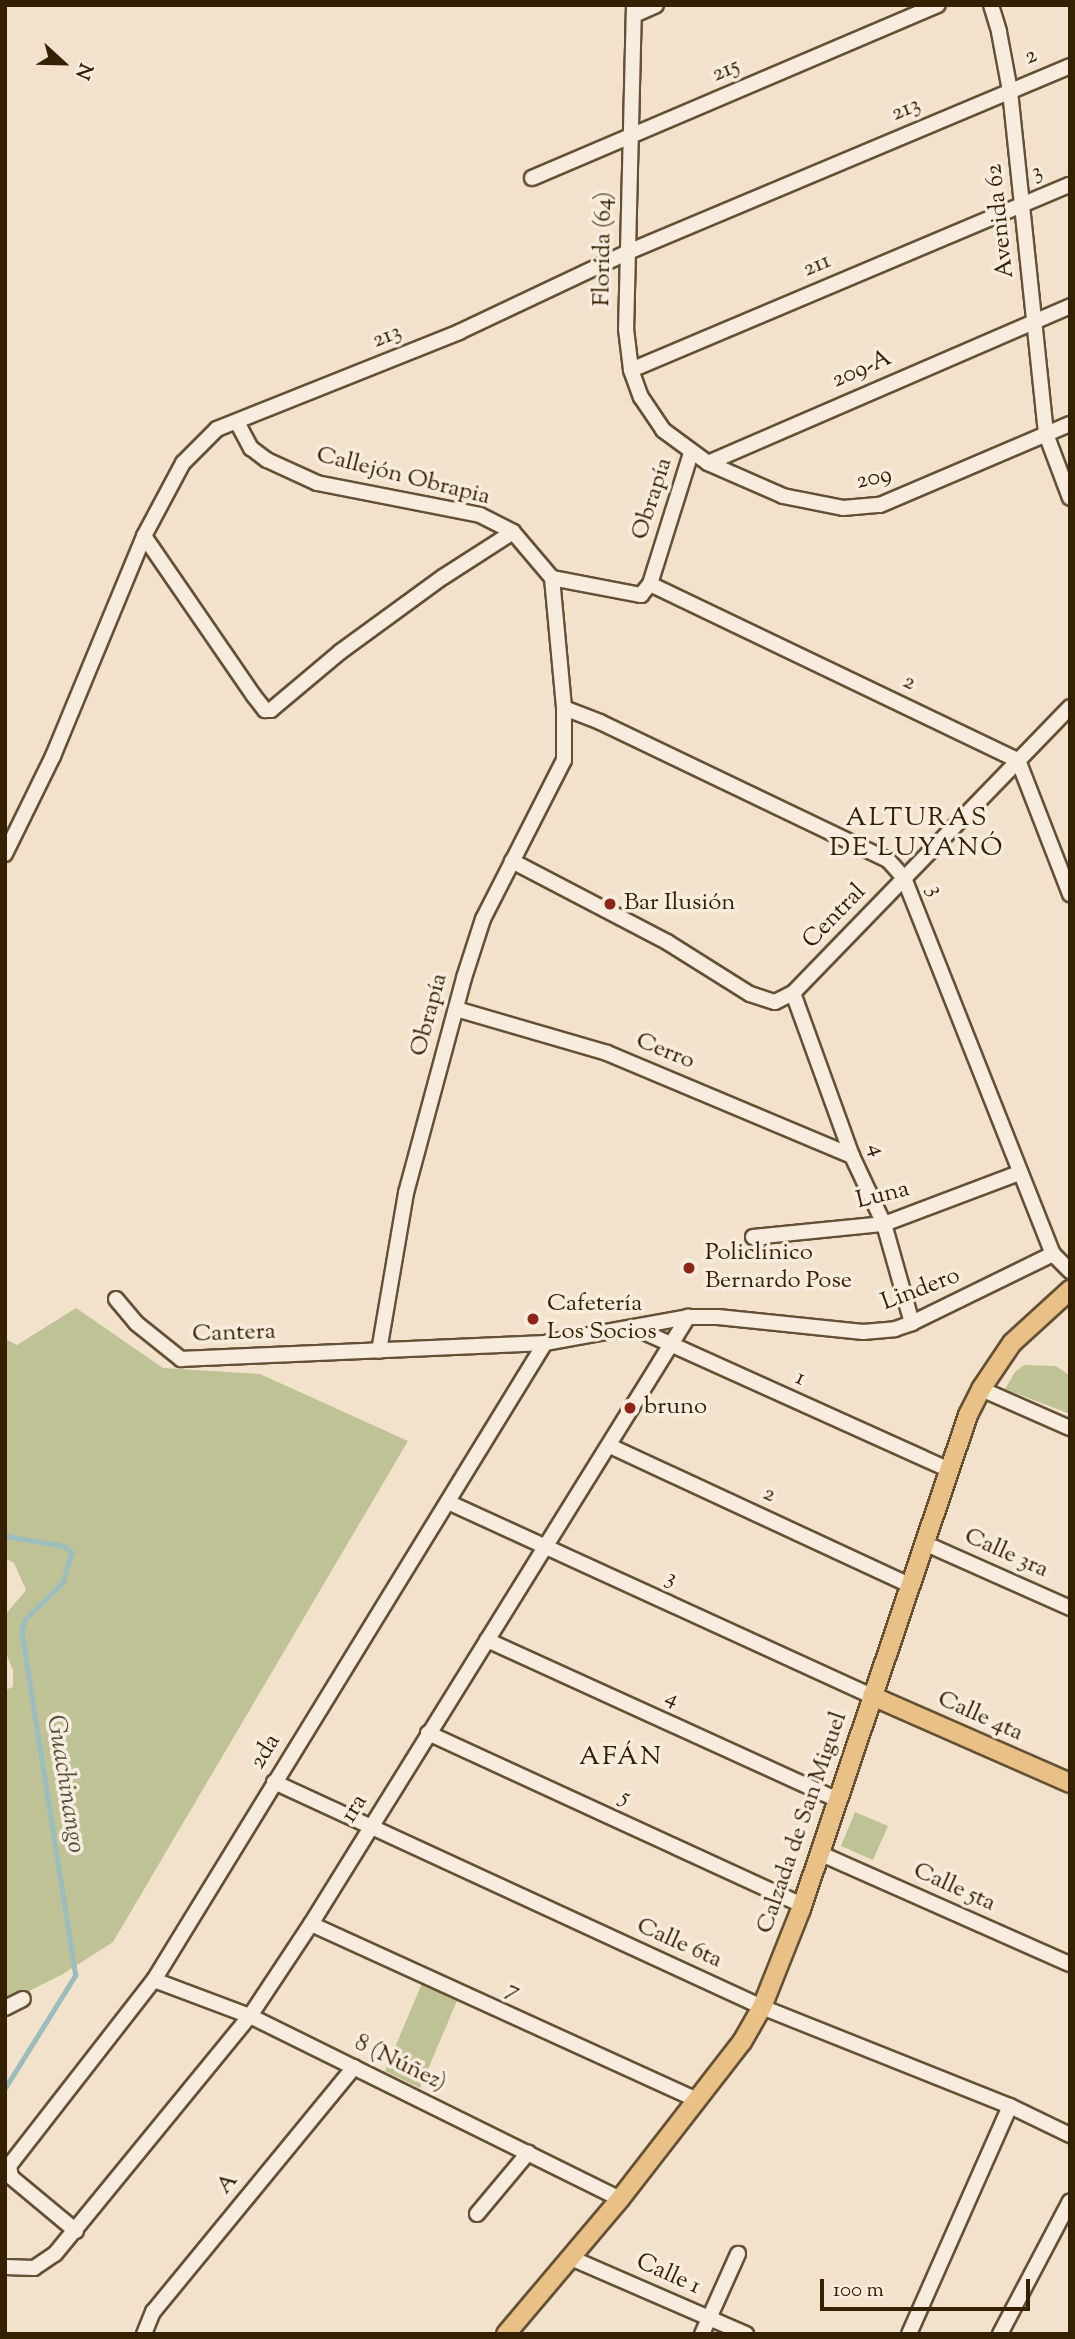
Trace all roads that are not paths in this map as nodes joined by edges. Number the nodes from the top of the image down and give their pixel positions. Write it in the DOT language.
graph roads {
  1 [pos="656,5"];
  2 [pos="938,5"];
  3 [pos="991,5"];
  4 [pos="634,10"];
  5 [pos="1070,66"];
  6 [pos="1010,91"];
  7 [pos="628,138"];
  8 [pos="532,178"];
  9 [pos="1070,184"];
  10 [pos="1022,204"];
  11 [pos="628,252"];
  12 [pos="1070,306"];
  13 [pos="1035,321"];
  14 [pos="631,370"];
  15 [pos="237,422"];
  16 [pos="1070,424"];
  17 [pos="1046,434"];
  18 [pos="691,453"];
  19 [pos="708,463"];
  20 [pos="1070,498"];
  21 [pos="513,532"];
  22 [pos="144,536"];
  23 [pos="552,578"];
  24 [pos="645,590"];
  25 [pos="564,708"];
  26 [pos="1070,708"];
  27 [pos="1018,760"];
  28 [pos="5,854"];
  29 [pos="512,861"];
  30 [pos="904,878"];
  31 [pos="1070,894"];
  32 [pos="793,993"];
  33 [pos="456,1009"];
  34 [pos="852,1156"];
  35 [pos="1019,1173"];
  36 [pos="884,1224"];
  37 [pos="752,1237"];
  38 [pos="1054,1254"];
  39 [pos="1070,1270"];
  40 [pos="1070,1290"];
  41 [pos="116,1298"];
  42 [pos="688,1317"];
  43 [pos="912,1323"];
  44 [pos="635,1328"];
  45 [pos="545,1343"];
  46 [pos="671,1346"];
  47 [pos="379,1351"];
  48 [pos="981,1388"];
  49 [pos="1070,1428"];
  50 [pos="610,1446"];
  51 [pos="948,1469"];
  52 [pos="450,1503"];
  53 [pos="924,1543"];
  54 [pos="544,1545"];
  55 [pos="909,1585"];
  56 [pos="1070,1608"];
  57 [pos="487,1640"];
  58 [pos="872,1696"];
  59 [pos="428,1733"];
  60 [pos="274,1782"];
  61 [pos="1070,1783"];
  62 [pos="838,1800"];
  63 [pos="369,1828"];
  64 [pos="819,1853"];
  65 [pos="802,1905"];
  66 [pos="311,1924"];
  67 [pos="1070,1964"];
  68 [pos="155,1980"];
  69 [pos="23,1999"];
  70 [pos="762,2007"];
  71 [pos="5,2008"];
  72 [pos="250,2016"];
  73 [pos="354,2067"];
  74 [pos="696,2100"];
  75 [pos="1010,2106"];
  76 [pos="1070,2135"];
  77 [pos="528,2153"];
  78 [pos="621,2199"];
  79 [pos="1070,2201"];
  80 [pos="477,2214"];
  81 [pos="76,2231"];
  82 [pos="738,2254"];
  83 [pos="571,2258"];
  84 [pos="5,2267"];
  85 [pos="709,2318"];
  86 [pos="144,2334"];
  87 [pos="506,2334"];
  88 [pos="702,2334"];
  89 [pos="746,2334"];
  90 [pos="909,2334"];
  91 [pos="1000,2334"];
  1 -- 4 [label="street"];
  2 -- 7 [label="street, 215"];
  3 -- 6 [label="street, Avenida 62"];
  4 -- 7 [label="street, Florida (64)"];
  5 -- 6 [label="street, 2"];
  6 -- 10 [label="street, Avenida 62"];
  6 -- 11 [label="street, 213"];
  7 -- 8 [label="street, 215"];
  7 -- 11 [label="street, Florida (64)"];
  9 -- 10 [label="street, 3"];
  10 -- 13 [label="street, Avenida 62"];
  10 -- 14 [label="street, 211"];
  11 -- 14 [label="street, Florida (64)"];
  11 -- 15 [label="street, 213"];
  12 -- 13 [label="street"];
  13 -- 17 [label="street, Avenida 62"];
  13 -- 19 [label="street, 209-A"];
  14 -- 18 [label="street, Florida (64)"];
  15 -- 21 [label="street, Callejón Obrapia"];
  15 -- 22 [label="street, 213"];
  16 -- 17 [label="street"];
  17 -- 19 [label="street, 209"];
  17 -- 20 [label="street"];
  18 -- 19 [label="street, Florida (64)"];
  18 -- 24 [label="street, Obrapía"];
  21 -- 22 [label="street"];
  21 -- 23 [label="street, Callejón Obrapia"];
  22 -- 28 [label="street, 213"];
  23 -- 24 [label="street, 2"];
  23 -- 25 [label="street"];
  24 -- 27 [label="street, 2"];
  25 -- 29 [label="street, Obrapía"];
  25 -- 30 [label="street, 3"];
  26 -- 27 [label="street, Central"];
  27 -- 30 [label="street, Central"];
  27 -- 31 [label="street"];
  29 -- 32 [label="street, Central"];
  29 -- 33 [label="street, Obrapía"];
  30 -- 32 [label="street, Central"];
  30 -- 35 [label="street, 3"];
  32 -- 34 [label="street, 4"];
  33 -- 34 [label="street, Cerro"];
  33 -- 47 [label="street, Obrapía"];
  34 -- 36 [label="street, 4"];
  35 -- 36 [label="street, Luna"];
  35 -- 38 [label="street, 3"];
  36 -- 37 [label="street, Luna"];
  36 -- 43 [label="street, 4"];
  38 -- 39 [label="street, 3"];
  38 -- 43 [label="street, Lindero"];
  40 -- 48 [label="main road, Calzada de San Miguel"];
  41 -- 47 [label="street, Cantera"];
  42 -- 43 [label="street, Lindero"];
  42 -- 44 [label="street, Lindero"];
  42 -- 46 [label="street, 1ra"];
  44 -- 45 [label="street, Lindero"];
  44 -- 46 [label="street, 1"];
  45 -- 47 [label="street, Lindero"];
  45 -- 52 [label="street, 2da"];
  46 -- 50 [label="street, 1ra"];
  46 -- 51 [label="street, 1"];
  48 -- 49 [label="street"];
  48 -- 51 [label="main road, Calzada de San Miguel"];
  50 -- 54 [label="street, 1ra"];
  50 -- 55 [label="street, 2"];
  51 -- 53 [label="main road, Calzada de San Miguel"];
  52 -- 54 [label="street, 3"];
  52 -- 60 [label="street, 2da"];
  53 -- 55 [label="main road, Calzada de San Miguel"];
  53 -- 56 [label="street, Calle 3ra"];
  54 -- 57 [label="street, 1ra"];
  54 -- 58 [label="street, 3"];
  55 -- 58 [label="main road, Calzada de San Miguel"];
  57 -- 59 [label="street, 1ra"];
  57 -- 62 [label="street, 4"];
  58 -- 61 [label="main road, Calle 4ta"];
  58 -- 62 [label="main road, Calzada de San Miguel"];
  59 -- 63 [label="street, 1ra"];
  59 -- 65 [label="street, 5"];
  60 -- 63 [label="street, Calle 6ta"];
  60 -- 68 [label="street, 2da"];
  62 -- 64 [label="main road, Calzada de San Miguel"];
  63 -- 66 [label="street, 1ra"];
  63 -- 70 [label="street, Calle 6ta"];
  64 -- 65 [label="main road, Calzada de San Miguel"];
  64 -- 67 [label="street, Calle 5ta"];
  65 -- 70 [label="main road, Calzada de San Miguel"];
  66 -- 72 [label="street, 1ra"];
  66 -- 74 [label="street, 7"];
  68 -- 72 [label="street, 8 (Núñez)"];
  68 -- 81 [label="street, 2da"];
  69 -- 71 [label="street"];
  70 -- 74 [label="main road, Calzada de San Miguel"];
  70 -- 75 [label="street, Calle 6ta"];
  72 -- 73 [label="street, 8 (Núñez)"];
  72 -- 81 [label="street, 1ra"];
  73 -- 77 [label="street, 8 (Núñez)"];
  73 -- 86 [label="street, A"];
  74 -- 78 [label="main road, Calzada de San Miguel"];
  75 -- 76 [label="street, Calle 6ta"];
  75 -- 90 [label="street"];
  77 -- 78 [label="street, 8 (Núñez)"];
  77 -- 80 [label="street"];
  78 -- 83 [label="main road, Calzada de San Miguel"];
  79 -- 91 [label="street"];
  81 -- 84 [label="street, 1ra"];
  82 -- 85 [label="street"];
  83 -- 85 [label="street, Calle 1"];
  83 -- 87 [label="main road, Calzada de San Miguel"];
  85 -- 88 [label="street"];
  85 -- 89 [label="street, Calle 1"];
}
